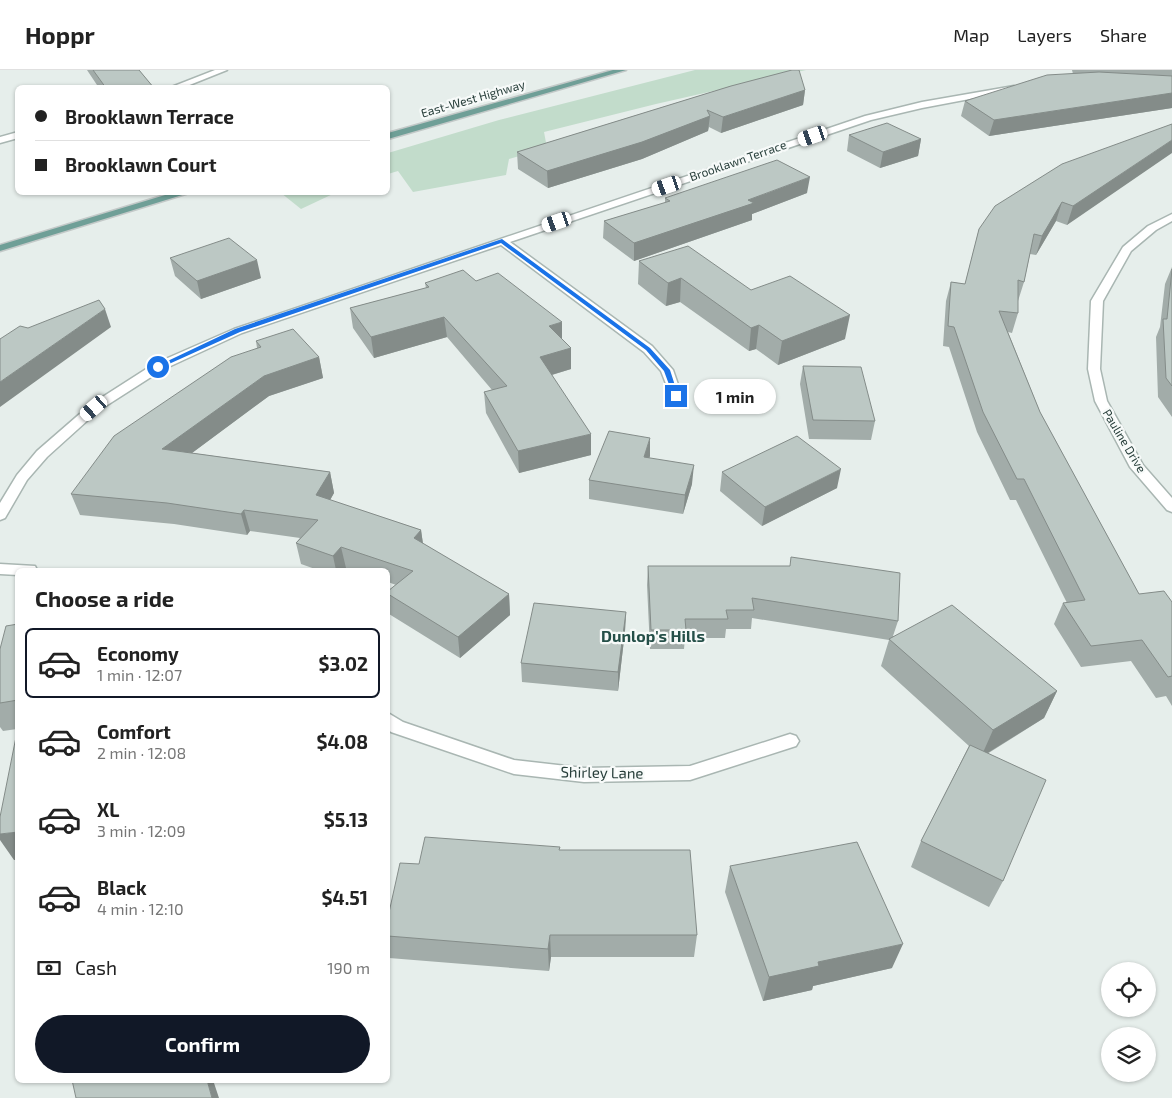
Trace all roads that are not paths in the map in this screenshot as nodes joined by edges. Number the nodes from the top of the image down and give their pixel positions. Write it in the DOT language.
graph roads {
  1 [pos="223,70"];
  2 [pos="622,70"];
  3 [pos="181,85"];
  4 [pos="1025,87"];
  5 [pos="390,135"];
  6 [pos="15,136"];
  7 [pos="0,140"];
  8 [pos="177,195"];
  9 [pos="1172,217"];
  10 [pos="502,241"];
  11 [pos="0,248"];
  12 [pos="676,396"];
  13 [pos="1172,507"];
  14 [pos="0,515"];
  15 [pos="0,569"];
  16 [pos="15,570"];
  17 [pos="390,722"];
  18 [pos="790,741"];
  1 -- 3 [label="street"];
  2 -- 5 [label="main road, East-West Highway"];
  4 -- 10 [label="street, Brooklawn Terrace"];
  6 -- 7 [label="street"];
  8 -- 11 [label="main road"];
  9 -- 13 [label="street, Pauline Drive"];
  10 -- 12 [label="street"];
  10 -- 14 [label="street, Brooklawn Terrace"];
  15 -- 16 [label="street"];
  17 -- 18 [label="street, Shirley Lane"];
}
